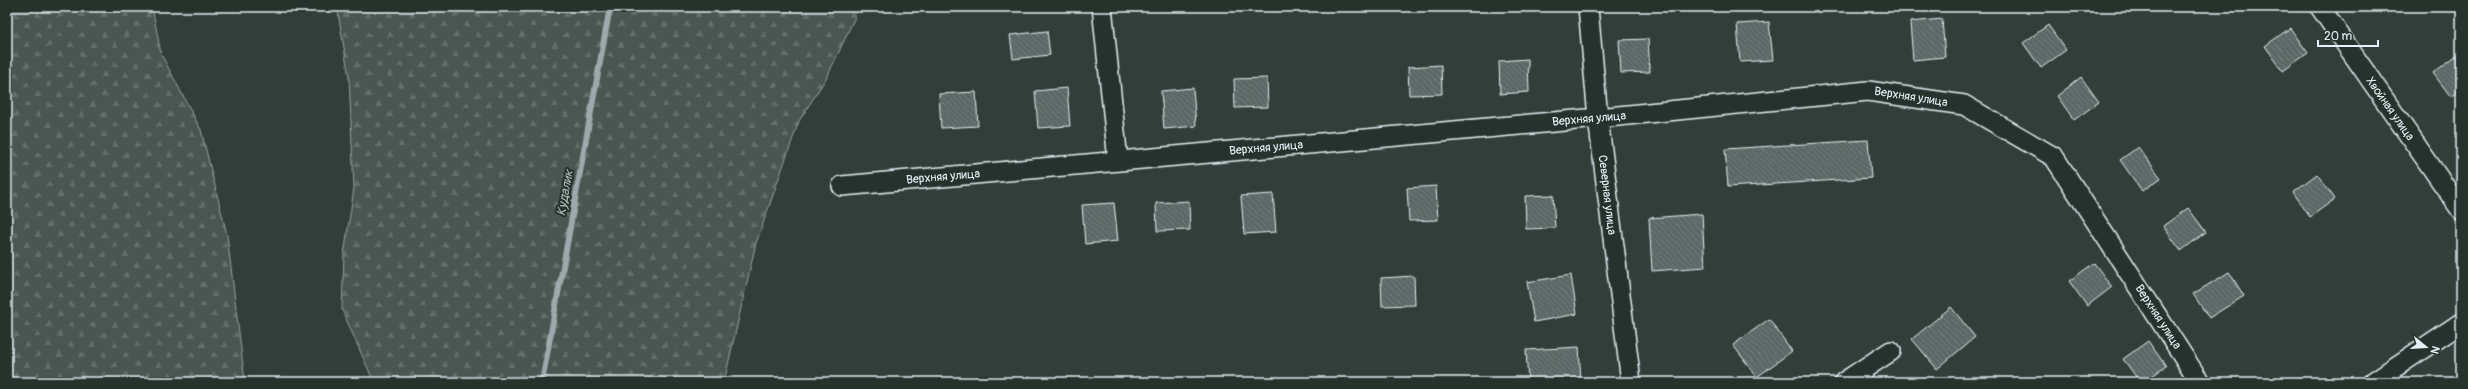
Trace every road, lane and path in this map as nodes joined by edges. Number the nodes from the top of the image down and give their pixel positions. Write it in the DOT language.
graph roads {
  1 [pos="1102,7"];
  2 [pos="1588,7"];
  3 [pos="2320,7"];
  4 [pos="1598,118"];
  5 [pos="1118,162"];
  6 [pos="842,186"];
  7 [pos="2461,210"];
  8 [pos="2461,323"];
  9 [pos="1891,351"];
  10 [pos="1630,382"];
  11 [pos="1844,382"];
  12 [pos="2200,382"];
  13 [pos="2373,382"];
  1 -- 5 [label="street"];
  2 -- 4 [label="street, Северная улица"];
  3 -- 7 [label="street, Хвойная улица"];
  4 -- 5 [label="street, Верхняя улица"];
  4 -- 10 [label="street, Северная улица"];
  4 -- 12 [label="street, Верхняя улица"];
  5 -- 6 [label="street, Верхняя улица"];
  8 -- 13 [label="street"];
  9 -- 11 [label="street"];
}
